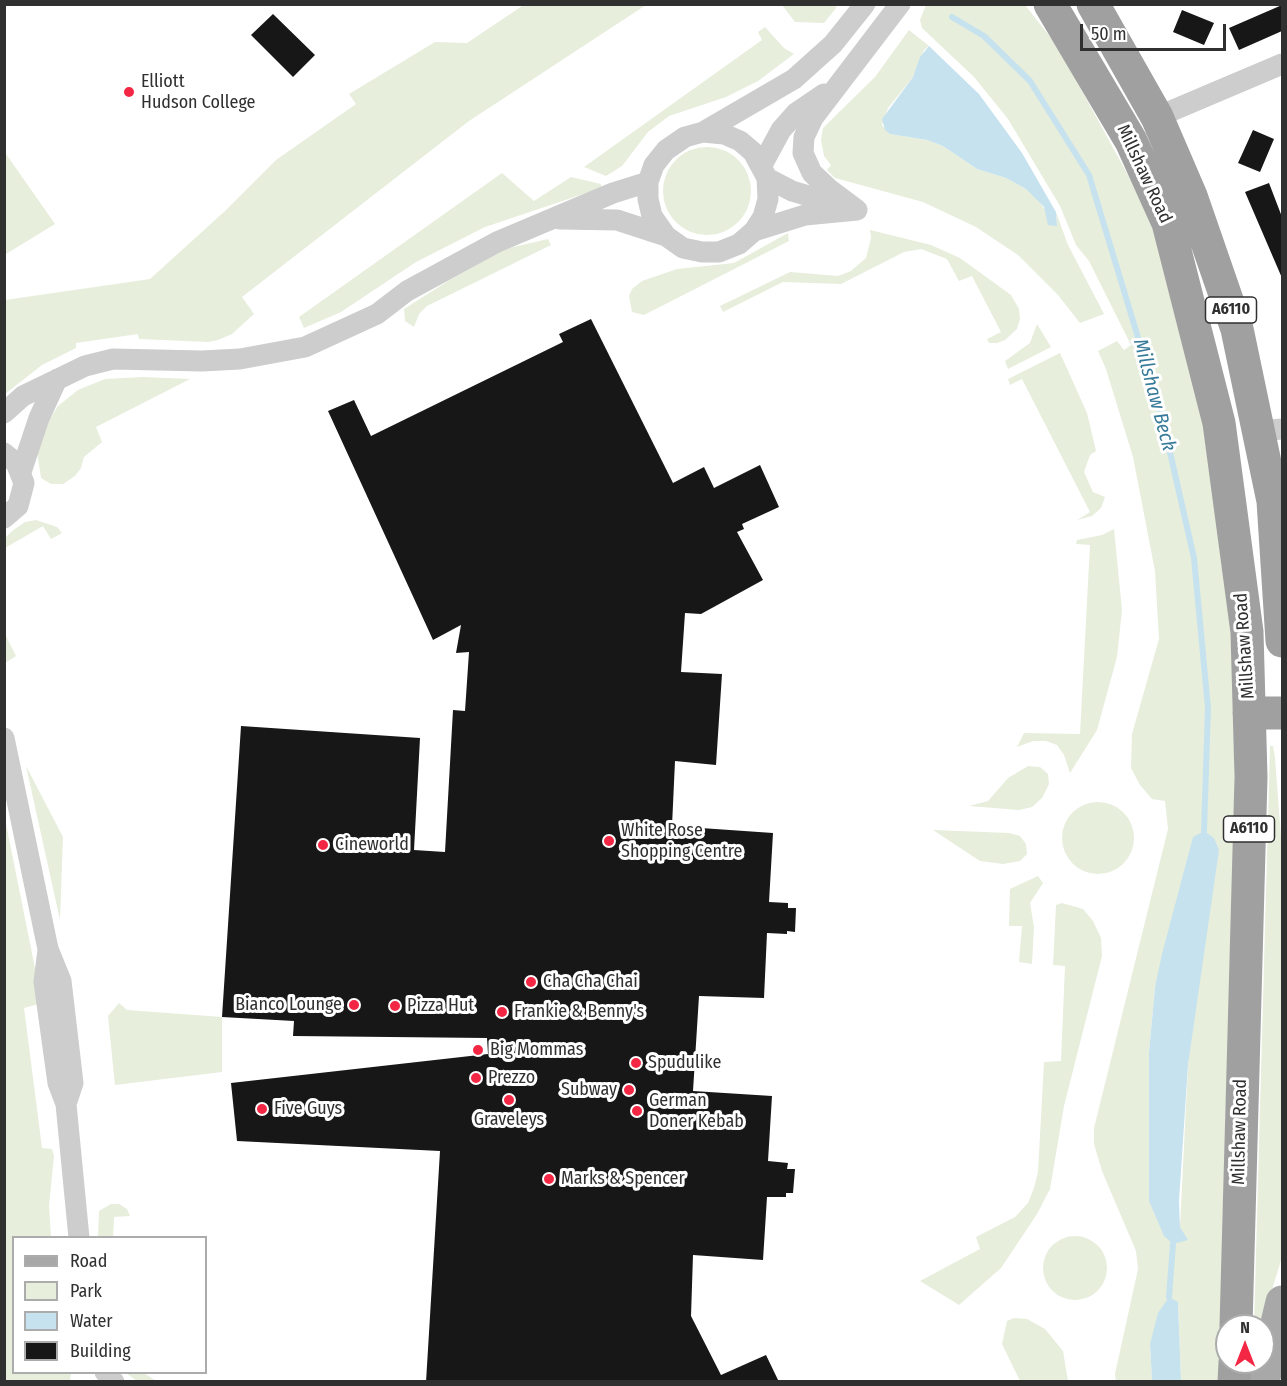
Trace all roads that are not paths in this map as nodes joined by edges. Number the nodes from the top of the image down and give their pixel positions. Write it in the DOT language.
graph roads {
  1 [pos="865,4"];
  2 [pos="900,4"];
  3 [pos="1050,4"];
  4 [pos="1093,4"];
  5 [pos="1282,64"];
  6 [pos="842,82"];
  7 [pos="1157,117"];
  8 [pos="703,132"];
  9 [pos="765,172"];
  10 [pos="648,182"];
  11 [pos="857,210"];
  12 [pos="551,219"];
  13 [pos="754,231"];
  14 [pos="666,236"];
  15 [pos="57,379"];
  16 [pos="4,413"];
  17 [pos="1270,430"];
  18 [pos="4,453"];
  19 [pos="21,472"];
  20 [pos="4,518"];
  21 [pos="1282,641"];
  22 [pos="1249,713"];
  23 [pos="1282,713"];
  24 [pos="4,738"];
  25 [pos="79,1236"];
  26 [pos="1282,1302"];
  27 [pos="1236,1314"];
  28 [pos="1263,1382"];
  1 -- 8 [label="street"];
  2 -- 6 [label="street"];
  3 -- 22 [label="highway, Millshaw Road / A6110"];
  4 -- 7 [label="highway, Millshaw Road / A6110"];
  5 -- 7 [label="street"];
  6 -- 9 [label="street"];
  6 -- 11 [label="street"];
  7 -- 17 [label="highway, Millshaw Road / A6110"];
  8 -- 9 [label="street"];
  8 -- 10 [label="street"];
  9 -- 11 [label="street"];
  9 -- 13 [label="street"];
  10 -- 12 [label="street"];
  10 -- 14 [label="street"];
  11 -- 13 [label="street"];
  12 -- 14 [label="street"];
  12 -- 15 [label="street"];
  13 -- 14 [label="street"];
  15 -- 16 [label="street"];
  15 -- 19 [label="street"];
  17 -- 21 [label="highway, Millshaw Road / A6110"];
  18 -- 19 [label="street"];
  19 -- 20 [label="street"];
  22 -- 23 [label="highway"];
  22 -- 27 [label="highway, Millshaw Road / A6110"];
  24 -- 25 [label="street"];
  26 -- 28 [label="main road"];
}
